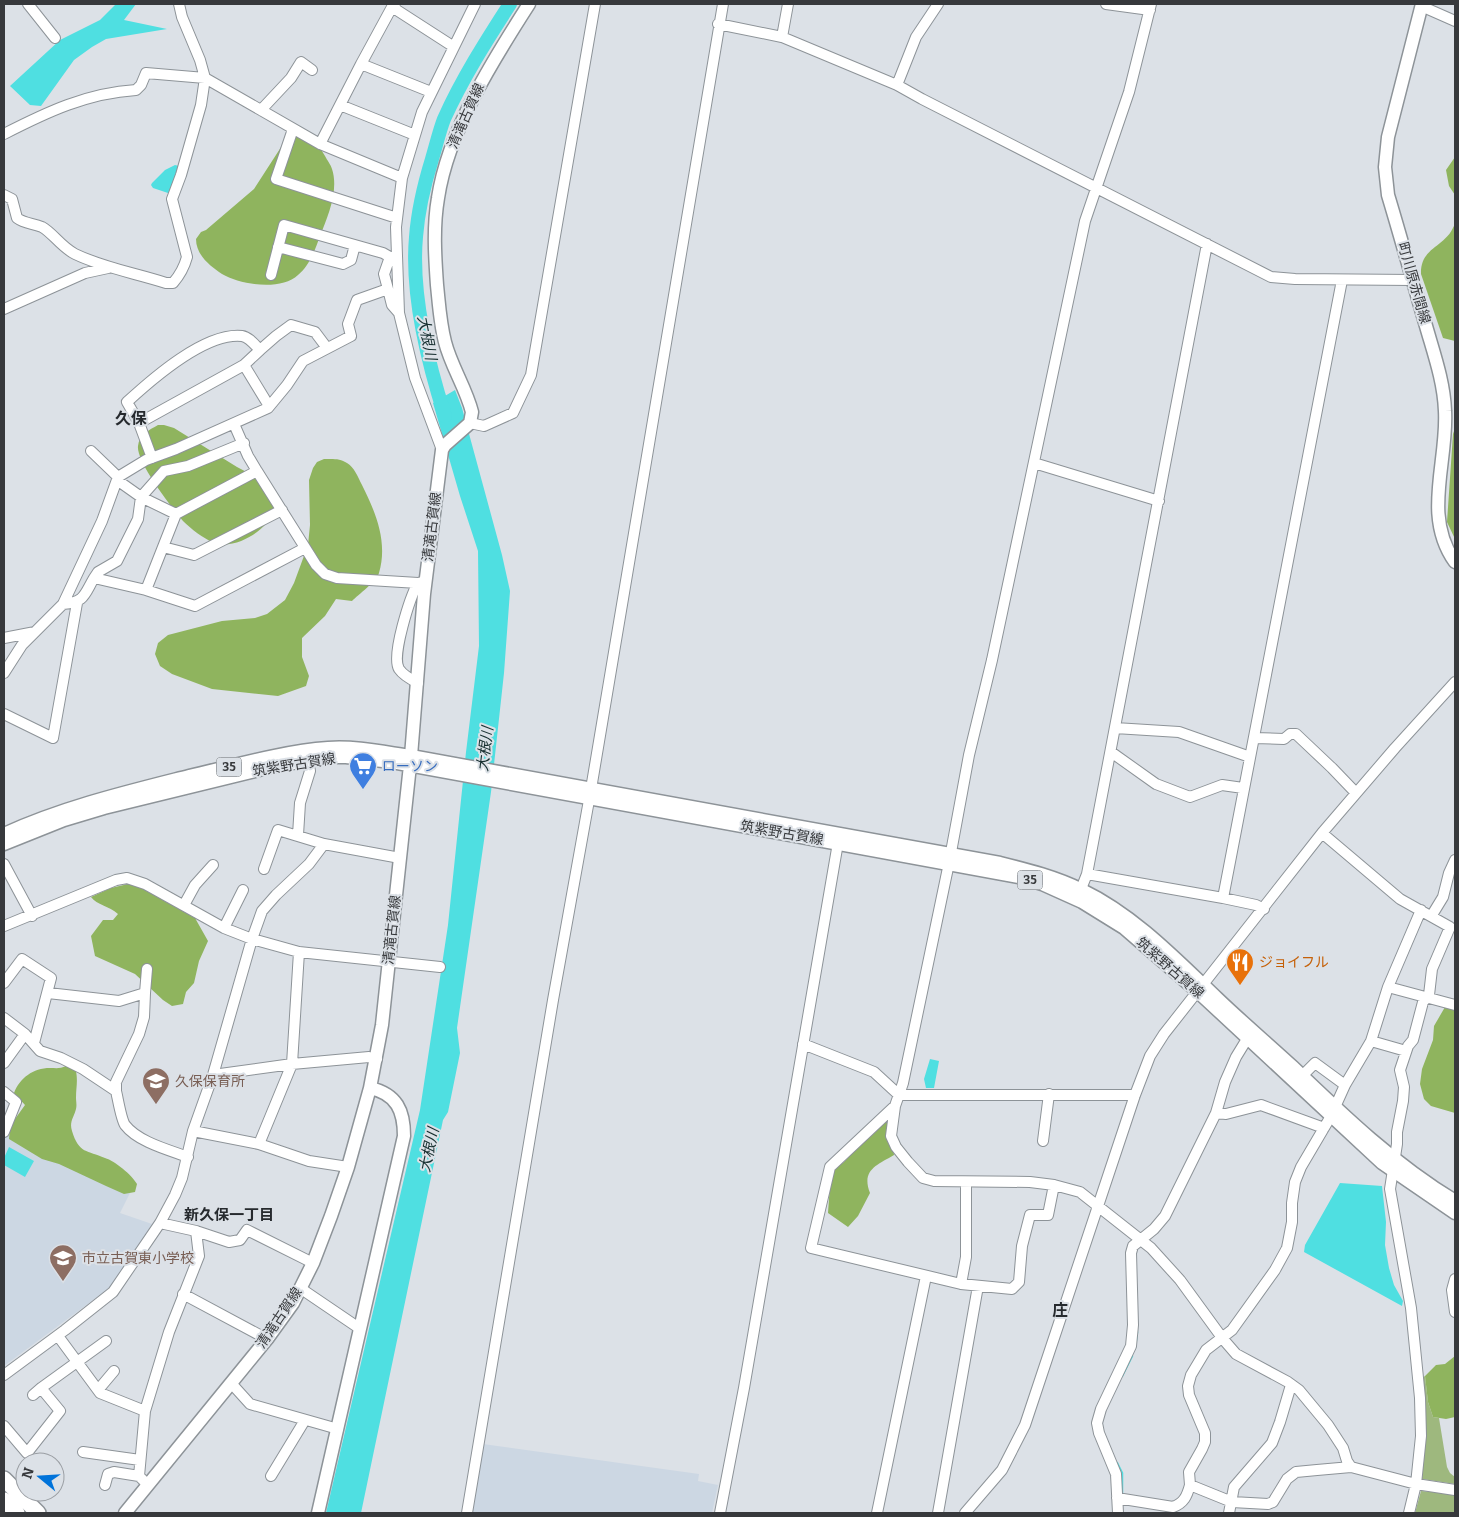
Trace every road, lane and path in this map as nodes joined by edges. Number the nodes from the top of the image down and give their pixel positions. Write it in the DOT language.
graph roads {
  1 [pos="28,4"];
  2 [pos="179,4"];
  3 [pos="529,4"];
  4 [pos="594,4"];
  5 [pos="723,4"];
  6 [pos="788,4"];
  7 [pos="938,4"];
  8 [pos="1106,4"];
  9 [pos="1422,5"];
  10 [pos="393,6"];
  11 [pos="471,6"];
  12 [pos="1150,7"];
  13 [pos="1455,21"];
  14 [pos="718,24"];
  15 [pos="782,37"];
  16 [pos="54,38"];
  17 [pos="454,47"];
  18 [pos="361,64"];
  19 [pos="312,70"];
  20 [pos="206,78"];
  21 [pos="897,85"];
  22 [pos="432,92"];
  23 [pos="340,105"];
  24 [pos="261,110"];
  25 [pos="292,129"];
  26 [pos="4,134"];
  27 [pos="415,135"];
  28 [pos="320,144"];
  29 [pos="402,178"];
  30 [pos="1096,187"];
  31 [pos="4,195"];
  32 [pos="397,218"];
  33 [pos="1207,244"];
  34 [pos="355,245"];
  35 [pos="278,247"];
  36 [pos="393,257"];
  37 [pos="108,268"];
  38 [pos="270,275"];
  39 [pos="1342,280"];
  40 [pos="1413,280"];
  41 [pos="388,289"];
  42 [pos="4,309"];
  43 [pos="399,313"];
  44 [pos="327,348"];
  45 [pos="260,350"];
  46 [pos="244,365"];
  47 [pos="269,406"];
  48 [pos="139,423"];
  49 [pos="234,424"];
  50 [pos="468,424"];
  51 [pos="244,444"];
  52 [pos="444,447"];
  53 [pos="91,451"];
  54 [pos="152,458"];
  55 [pos="1034,463"];
  56 [pos="257,471"];
  57 [pos="118,479"];
  58 [pos="141,497"];
  59 [pos="1159,501"];
  60 [pos="282,510"];
  61 [pos="176,514"];
  62 [pos="163,547"];
  63 [pos="305,548"];
  64 [pos="1455,562"];
  65 [pos="94,578"];
  66 [pos="422,582"];
  67 [pos="146,590"];
  68 [pos="77,603"];
  69 [pos="63,604"];
  70 [pos="35,632"];
  71 [pos="4,638"];
  72 [pos="4,673"];
  73 [pos="1455,682"];
  74 [pos="418,683"];
  75 [pos="4,714"];
  76 [pos="1115,728"];
  77 [pos="1254,738"];
  78 [pos="1111,752"];
  79 [pos="1250,757"];
  80 [pos="308,760"];
  81 [pos="411,761"];
  82 [pos="1244,788"];
  83 [pos="1356,793"];
  84 [pos="590,794"];
  85 [pos="1322,833"];
  86 [pos="4,834"];
  87 [pos="298,835"];
  88 [pos="839,838"];
  89 [pos="4,844"];
  90 [pos="324,844"];
  91 [pos="400,858"];
  92 [pos="950,858"];
  93 [pos="1455,860"];
  94 [pos="4,864"];
  95 [pos="213,865"];
  96 [pos="264,870"];
  97 [pos="1088,874"];
  98 [pos="1081,889"];
  99 [pos="243,890"];
  100 [pos="1223,898"];
  101 [pos="184,905"];
  102 [pos="1264,909"];
  103 [pos="1421,910"];
  104 [pos="1432,915"];
  105 [pos="32,916"];
  106 [pos="4,926"];
  107 [pos="224,928"];
  108 [pos="252,939"];
  109 [pos="299,952"];
  110 [pos="389,962"];
  111 [pos="440,967"];
  112 [pos="147,969"];
  113 [pos="4,983"];
  114 [pos="1388,987"];
  115 [pos="1201,989"];
  116 [pos="48,993"];
  117 [pos="145,993"];
  118 [pos="1426,998"];
  119 [pos="1455,1005"];
  120 [pos="4,1018"];
  121 [pos="25,1034"];
  122 [pos="1247,1039"];
  123 [pos="1371,1041"];
  124 [pos="34,1043"];
  125 [pos="803,1044"];
  126 [pos="1406,1052"];
  127 [pos="376,1059"];
  128 [pos="4,1063"];
  129 [pos="292,1064"];
  130 [pos="213,1075"];
  131 [pos="1302,1076"];
  132 [pos="1346,1085"];
  133 [pos="370,1088"];
  134 [pos="116,1091"];
  135 [pos="4,1092"];
  136 [pos="1049,1094"];
  137 [pos="899,1095"];
  138 [pos="1135,1095"];
  139 [pos="895,1106"];
  140 [pos="1333,1112"];
  141 [pos="1216,1113"];
  142 [pos="1324,1128"];
  143 [pos="193,1131"];
  144 [pos="4,1132"];
  145 [pos="1043,1141"];
  146 [pos="259,1144"];
  147 [pos="188,1157"];
  148 [pos="1394,1166"];
  149 [pos="348,1167"];
  150 [pos="966,1182"];
  151 [pos="1054,1185"];
  152 [pos="1455,1201"];
  153 [pos="1097,1207"];
  154 [pos="1455,1213"];
  155 [pos="160,1223"];
  156 [pos="196,1231"];
  157 [pos="1141,1240"];
  158 [pos="313,1263"];
  159 [pos="926,1276"];
  160 [pos="1455,1279"];
  161 [pos="961,1284"];
  162 [pos="978,1286"];
  163 [pos="300,1288"];
  164 [pos="184,1294"];
  165 [pos="1455,1312"];
  166 [pos="361,1327"];
  167 [pos="58,1336"];
  168 [pos="267,1339"];
  169 [pos="1222,1339"];
  170 [pos="106,1341"];
  171 [pos="77,1362"];
  172 [pos="114,1371"];
  173 [pos="4,1375"];
  174 [pos="231,1383"];
  175 [pos="1291,1384"];
  176 [pos="41,1388"];
  177 [pos="98,1390"];
  178 [pos="33,1395"];
  179 [pos="145,1411"];
  180 [pos="305,1420"];
  181 [pos="4,1426"];
  182 [pos="338,1429"];
  183 [pos="83,1452"];
  184 [pos="140,1460"];
  185 [pos="1351,1467"];
  186 [pos="272,1476"];
  187 [pos="4,1479"];
  188 [pos="143,1480"];
  189 [pos="1416,1484"];
  190 [pos="105,1485"];
  191 [pos="1190,1485"];
  192 [pos="1455,1490"];
  193 [pos="1117,1498"];
  194 [pos="4,1500"];
  195 [pos="1232,1502"];
  196 [pos="17,1513"];
  197 [pos="38,1513"];
  198 [pos="125,1513"];
  199 [pos="318,1513"];
  200 [pos="467,1513"];
  201 [pos="720,1513"];
  202 [pos="877,1513"];
  203 [pos="938,1513"];
  204 [pos="965,1513"];
  205 [pos="1118,1513"];
  206 [pos="1229,1513"];
  207 [pos="1409,1513"];
  1 -- 16 [label="street"];
  2 -- 20 [label="street"];
  3 -- 50 [label="main road, 清滝古賀線"];
  4 -- 50 [label="street"];
  5 -- 14 [label="street"];
  6 -- 15 [label="street"];
  7 -- 21 [label="street"];
  8 -- 12 [label="street"];
  9 -- 13 [label="street"];
  9 -- 40 [label="main road, 町川原赤間線"];
  10 -- 17 [label="street"];
  10 -- 18 [label="street"];
  11 -- 17 [label="street"];
  12 -- 30 [label="street"];
  14 -- 15 [label="street"];
  14 -- 84 [label="street"];
  15 -- 21 [label="street"];
  17 -- 22 [label="street"];
  18 -- 22 [label="street"];
  18 -- 23 [label="street"];
  19 -- 24 [label="street"];
  20 -- 24 [label="street"];
  20 -- 26 [label="street"];
  20 -- 37 [label="street"];
  21 -- 30 [label="street"];
  22 -- 27 [label="street"];
  23 -- 27 [label="street"];
  23 -- 28 [label="street"];
  24 -- 25 [label="street"];
  25 -- 28 [label="street"];
  25 -- 32 [label="street"];
  27 -- 29 [label="street"];
  28 -- 29 [label="street"];
  29 -- 32 [label="street"];
  30 -- 33 [label="street"];
  30 -- 55 [label="street"];
  31 -- 37 [label="street"];
  32 -- 36 [label="street"];
  33 -- 39 [label="street"];
  33 -- 59 [label="street"];
  34 -- 35 [label="street"];
  34 -- 35 [label="street"];
  34 -- 36 [label="street"];
  35 -- 38 [label="street"];
  36 -- 41 [label="street"];
  36 -- 43 [label="street"];
  37 -- 42 [label="street"];
  39 -- 40 [label="street"];
  39 -- 77 [label="street"];
  40 -- 64 [label="main road, 町川原赤間線"];
  41 -- 43 [label="street"];
  41 -- 44 [label="street"];
  43 -- 52 [label="street"];
  44 -- 45 [label="street"];
  44 -- 47 [label="street"];
  45 -- 46 [label="street"];
  45 -- 48 [label="street"];
  46 -- 47 [label="street"];
  46 -- 48 [label="street"];
  47 -- 49 [label="street"];
  48 -- 54 [label="street"];
  49 -- 51 [label="street"];
  49 -- 54 [label="street"];
  50 -- 52 [label="main road"];
  51 -- 56 [label="street"];
  51 -- 58 [label="street"];
  52 -- 66 [label="main road, 清滝古賀線"];
  53 -- 57 [label="street"];
  54 -- 57 [label="street"];
  55 -- 59 [label="street"];
  55 -- 92 [label="street"];
  56 -- 60 [label="street"];
  56 -- 61 [label="street"];
  57 -- 58 [label="street"];
  57 -- 69 [label="street"];
  58 -- 61 [label="street"];
  58 -- 65 [label="street"];
  59 -- 76 [label="street"];
  60 -- 62 [label="street"];
  60 -- 63 [label="street"];
  61 -- 62 [label="street"];
  62 -- 67 [label="street"];
  63 -- 66 [label="street"];
  63 -- 67 [label="street"];
  65 -- 67 [label="street"];
  65 -- 68 [label="street"];
  66 -- 74 [label="main road, 清滝古賀線"];
  66 -- 74 [label="street"];
  68 -- 69 [label="street"];
  68 -- 75 [label="street"];
  69 -- 70 [label="street"];
  70 -- 71 [label="street"];
  70 -- 72 [label="street"];
  73 -- 83 [label="street"];
  74 -- 81 [label="main road, 清滝古賀線"];
  76 -- 78 [label="street"];
  76 -- 79 [label="street"];
  77 -- 79 [label="street"];
  77 -- 83 [label="street"];
  78 -- 82 [label="street"];
  78 -- 97 [label="street"];
  79 -- 82 [label="street"];
  80 -- 81 [label="main road, 筑紫野古賀線 / 35"];
  80 -- 87 [label="street"];
  80 -- 89 [label="main road, 筑紫野古賀線 / 35"];
  81 -- 84 [label="main road, 筑紫野古賀線 / 35"];
  81 -- 86 [label="main road, 筑紫野古賀線 / 35"];
  81 -- 91 [label="main road, 清滝古賀線"];
  82 -- 100 [label="street"];
  83 -- 85 [label="street"];
  84 -- 88 [label="main road, 筑紫野古賀線 / 35"];
  84 -- 200 [label="street"];
  85 -- 102 [label="street"];
  85 -- 103 [label="street"];
  87 -- 90 [label="street"];
  87 -- 96 [label="street"];
  88 -- 92 [label="main road, 筑紫野古賀線 / 35"];
  88 -- 125 [label="street"];
  90 -- 91 [label="street"];
  90 -- 108 [label="street"];
  91 -- 110 [label="main road, 清滝古賀線"];
  92 -- 98 [label="main road, 筑紫野古賀線 / 35"];
  92 -- 115 [label="main road, 筑紫野古賀線 / 35"];
  92 -- 137 [label="street"];
  93 -- 104 [label="street"];
  94 -- 105 [label="street"];
  95 -- 101 [label="street"];
  97 -- 98 [label="street"];
  97 -- 100 [label="street"];
  98 -- 115 [label="main road, 筑紫野古賀線 / 35"];
  99 -- 107 [label="street"];
  100 -- 102 [label="street"];
  101 -- 105 [label="street"];
  101 -- 107 [label="street"];
  102 -- 115 [label="street"];
  103 -- 104 [label="street"];
  103 -- 114 [label="street"];
  104 -- 118 [label="street"];
  105 -- 106 [label="street"];
  107 -- 108 [label="street"];
  108 -- 109 [label="street"];
  108 -- 130 [label="street"];
  109 -- 110 [label="street"];
  109 -- 129 [label="street"];
  110 -- 111 [label="street"];
  110 -- 127 [label="main road, 清滝古賀線"];
  112 -- 117 [label="street"];
  113 -- 116 [label="street"];
  114 -- 118 [label="street"];
  114 -- 123 [label="street"];
  115 -- 122 [label="main road, 筑紫野古賀線 / 35"];
  115 -- 131 [label="main road, 筑紫野古賀線 / 35"];
  115 -- 138 [label="street"];
  116 -- 117 [label="street"];
  116 -- 124 [label="street"];
  117 -- 134 [label="street"];
  118 -- 119 [label="street"];
  118 -- 126 [label="street"];
  120 -- 121 [label="street"];
  121 -- 124 [label="street"];
  121 -- 128 [label="street"];
  122 -- 140 [label="main road, 筑紫野古賀線 / 35"];
  122 -- 141 [label="street"];
  123 -- 126 [label="street"];
  123 -- 132 [label="street"];
  124 -- 134 [label="street"];
  125 -- 137 [label="street"];
  125 -- 201 [label="street"];
  126 -- 148 [label="street"];
  127 -- 129 [label="street"];
  127 -- 133 [label="main road, 清滝古賀線"];
  129 -- 130 [label="street"];
  129 -- 146 [label="street"];
  130 -- 143 [label="street"];
  131 -- 132 [label="street"];
  131 -- 140 [label="main road, 筑紫野古賀線 / 35"];
  132 -- 140 [label="street"];
  133 -- 149 [label="main road, 清滝古賀線"];
  133 -- 166 [label="main road"];
  134 -- 147 [label="street"];
  135 -- 144 [label="street"];
  136 -- 137 [label="street"];
  136 -- 138 [label="street"];
  136 -- 145 [label="street"];
  137 -- 139 [label="street"];
  138 -- 153 [label="street"];
  139 -- 150 [label="street"];
  139 -- 159 [label="street"];
  140 -- 142 [label="street"];
  140 -- 148 [label="main road, 筑紫野古賀線 / 35"];
  141 -- 142 [label="street"];
  141 -- 157 [label="street"];
  142 -- 169 [label="street"];
  143 -- 146 [label="street"];
  143 -- 147 [label="street"];
  146 -- 149 [label="street"];
  147 -- 155 [label="street"];
  148 -- 152 [label="main road, 筑紫野古賀線 / 35"];
  148 -- 154 [label="main road, 筑紫野古賀線 / 35"];
  148 -- 189 [label="street"];
  149 -- 158 [label="main road, 清滝古賀線"];
  150 -- 151 [label="street"];
  150 -- 161 [label="street"];
  151 -- 153 [label="street"];
  151 -- 162 [label="street"];
  153 -- 157 [label="street"];
  153 -- 204 [label="street"];
  155 -- 156 [label="street"];
  155 -- 167 [label="street"];
  156 -- 158 [label="street"];
  156 -- 164 [label="street"];
  157 -- 169 [label="street"];
  157 -- 193 [label="street"];
  158 -- 163 [label="main road, 清滝古賀線"];
  159 -- 161 [label="street"];
  159 -- 202 [label="street"];
  160 -- 165 [label="street"];
  161 -- 162 [label="street"];
  162 -- 203 [label="street"];
  163 -- 166 [label="street"];
  163 -- 168 [label="main road, 清滝古賀線"];
  164 -- 168 [label="street"];
  164 -- 179 [label="street"];
  166 -- 182 [label="main road"];
  167 -- 171 [label="street"];
  167 -- 173 [label="street"];
  168 -- 174 [label="main road, 清滝古賀線"];
  169 -- 175 [label="street"];
  169 -- 191 [label="street"];
  170 -- 171 [label="street"];
  171 -- 176 [label="street"];
  171 -- 177 [label="street"];
  172 -- 177 [label="street"];
  174 -- 180 [label="street"];
  174 -- 188 [label="main road, 清滝古賀線"];
  175 -- 185 [label="street"];
  175 -- 195 [label="street"];
  176 -- 178 [label="street"];
  176 -- 181 [label="street"];
  177 -- 179 [label="street"];
  179 -- 184 [label="street"];
  180 -- 182 [label="street"];
  180 -- 186 [label="street"];
  182 -- 199 [label="main road"];
  183 -- 184 [label="street"];
  184 -- 188 [label="street"];
  185 -- 189 [label="street"];
  185 -- 195 [label="street"];
  187 -- 197 [label="highway"];
  188 -- 190 [label="street"];
  188 -- 198 [label="main road, 清滝古賀線"];
  189 -- 192 [label="street"];
  189 -- 207 [label="street"];
  191 -- 193 [label="street"];
  191 -- 195 [label="street"];
  193 -- 205 [label="street"];
  194 -- 196 [label="highway"];
  195 -- 206 [label="street"];
}
